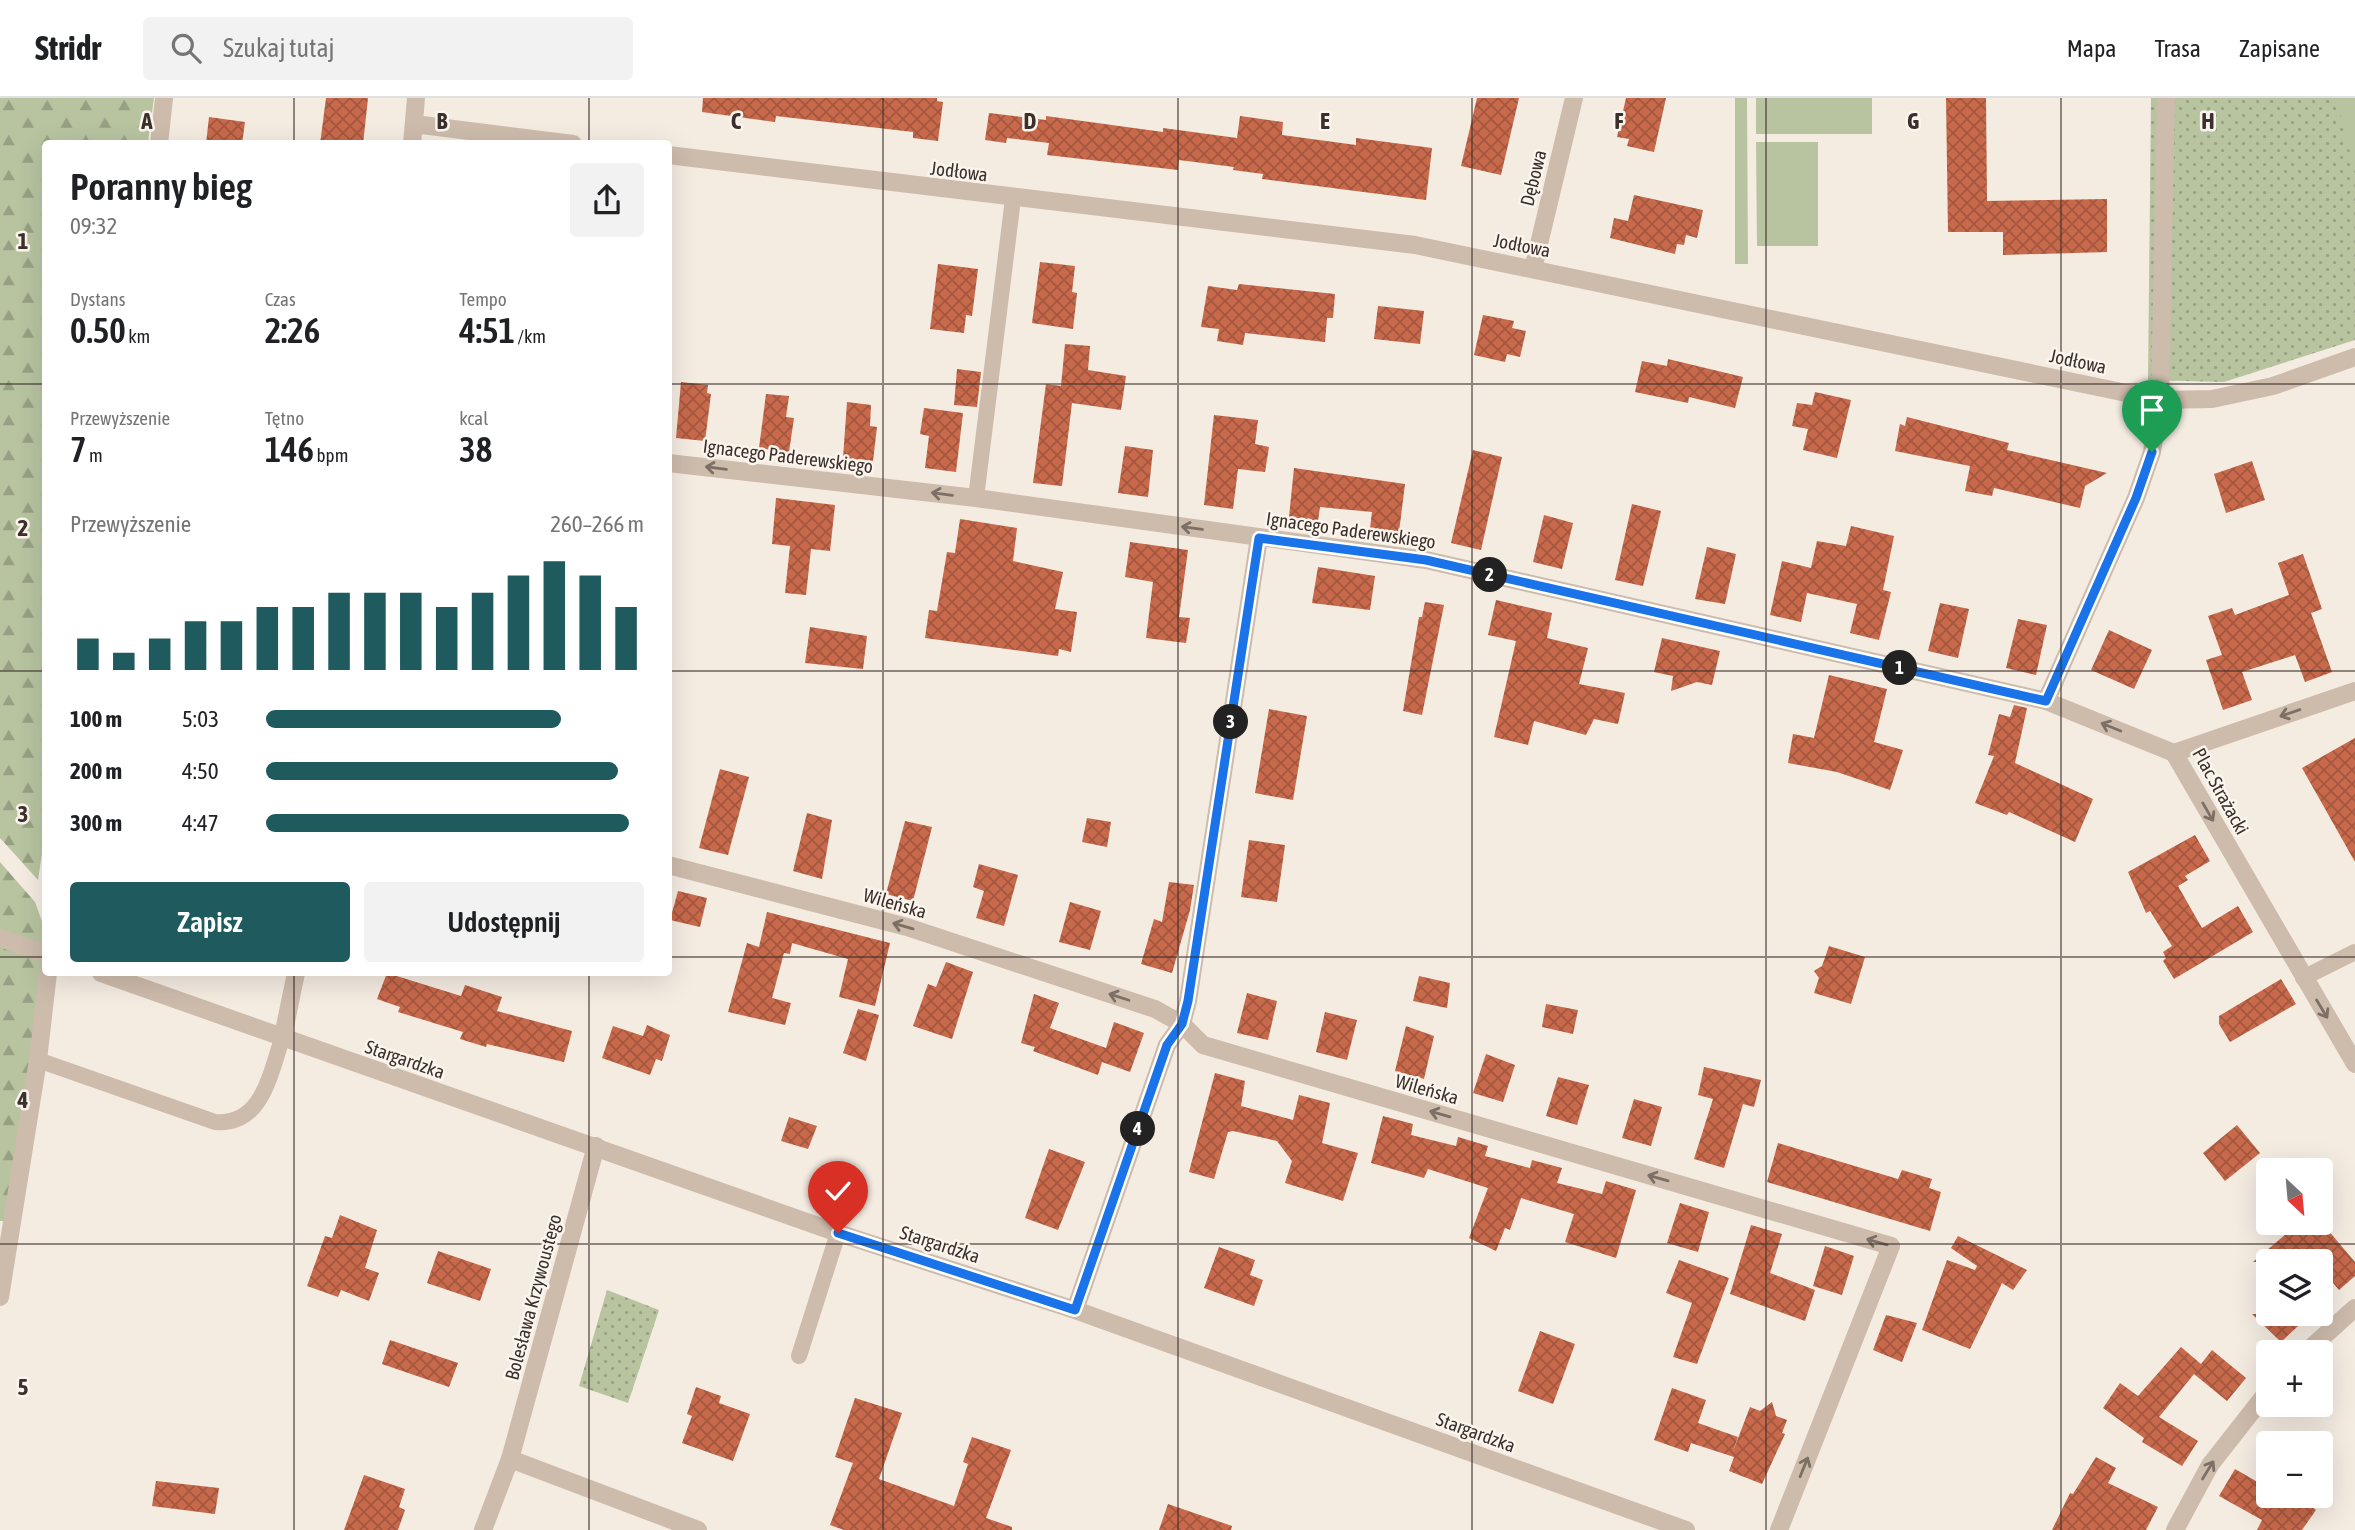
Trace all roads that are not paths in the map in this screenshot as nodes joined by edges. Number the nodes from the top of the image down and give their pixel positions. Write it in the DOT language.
graph roads {
  1 [pos="164,98"];
  2 [pos="416,98"];
  3 [pos="1574,98"];
  4 [pos="2166,98"];
  5 [pos="414,124"];
  6 [pos="159,140"];
  7 [pos="412,140"];
  8 [pos="541,140"];
  9 [pos="672,156"];
  10 [pos="1013,199"];
  11 [pos="1533,269"];
  12 [pos="2355,356"];
  13 [pos="2160,400"];
  14 [pos="672,463"];
  15 [pos="976,498"];
  16 [pos="1259,538"];
  17 [pos="2355,691"];
  18 [pos="2046,701"];
  19 [pos="2174,753"];
  20 [pos="672,866"];
  21 [pos="0,938"];
  22 [pos="2355,952"];
  23 [pos="42,953"];
  24 [pos="48,976"];
  25 [pos="110,976"];
  26 [pos="295,976"];
  27 [pos="2303,978"];
  28 [pos="1182,1024"];
  29 [pos="283,1036"];
  30 [pos="38,1060"];
  31 [pos="2355,1064"];
  32 [pos="596,1146"];
  33 [pos="838,1233"];
  34 [pos="0,1297"];
  35 [pos="2355,1308"];
  36 [pos="1075,1310"];
  37 [pos="2319,1340"];
  38 [pos="799,1356"];
  39 [pos="2256,1406"];
  40 [pos="510,1459"];
  41 [pos="1643,1523"];
  42 [pos="484,1530"];
  43 [pos="698,1530"];
  44 [pos="1686,1530"];
  45 [pos="1779,1530"];
  46 [pos="2175,1530"];
  1 -- 6 [label="street"];
  2 -- 5 [label="street"];
  3 -- 11 [label="street, Dębowa"];
  4 -- 13 [label="street"];
  5 -- 7 [label="street"];
  5 -- 8 [label="street"];
  9 -- 10 [label="street, Jodłowa"];
  10 -- 11 [label="street, Jodłowa"];
  10 -- 15 [label="lane"];
  11 -- 13 [label="street, Jodłowa"];
  12 -- 13 [label="street, Jodłowa"];
  13 -- 18 [label="street"];
  15 -- 14 [label="street, Ignacego Paderewskiego, one-way"];
  16 -- 15 [label="street, Ignacego Paderewskiego, one-way"];
  16 -- 18 [label="street, Ignacego Paderewskiego"];
  16 -- 28 [label="street"];
  17 -- 19 [label="street, Plac Strażacki, one-way"];
  19 -- 18 [label="street, Ignacego Paderewskiego, one-way"];
  19 -- 27 [label="street, Plac Strażacki, one-way"];
  28 -- 20 [label="street, Wileńska, one-way"];
  21 -- 23 [label="street"];
  22 -- 27 [label="lane"];
  24 -- 30 [label="street"];
  25 -- 29 [label="street, Stargardzka"];
  26 -- 29 [label="street"];
  27 -- 31 [label="street, Plac Strażacki, one-way"];
  28 -- 36 [label="street"];
  45 -- 28 [label="street, Wileńska, one-way"];
  29 -- 30 [label="lane"];
  29 -- 32 [label="street, Stargardzka"];
  30 -- 34 [label="street"];
  32 -- 33 [label="street, Stargardzka"];
  32 -- 40 [label="street, Bolesława Krzywoustego"];
  33 -- 36 [label="street, Stargardzka"];
  33 -- 38 [label="lane"];
  35 -- 37 [label="street"];
  36 -- 41 [label="street, Stargardzka"];
  46 -- 39 [label="street, one-way"];
  40 -- 42 [label="street, Bolesława Krzywoustego"];
  40 -- 43 [label="street"];
  41 -- 44 [label="street, Stargardzka"];
}
